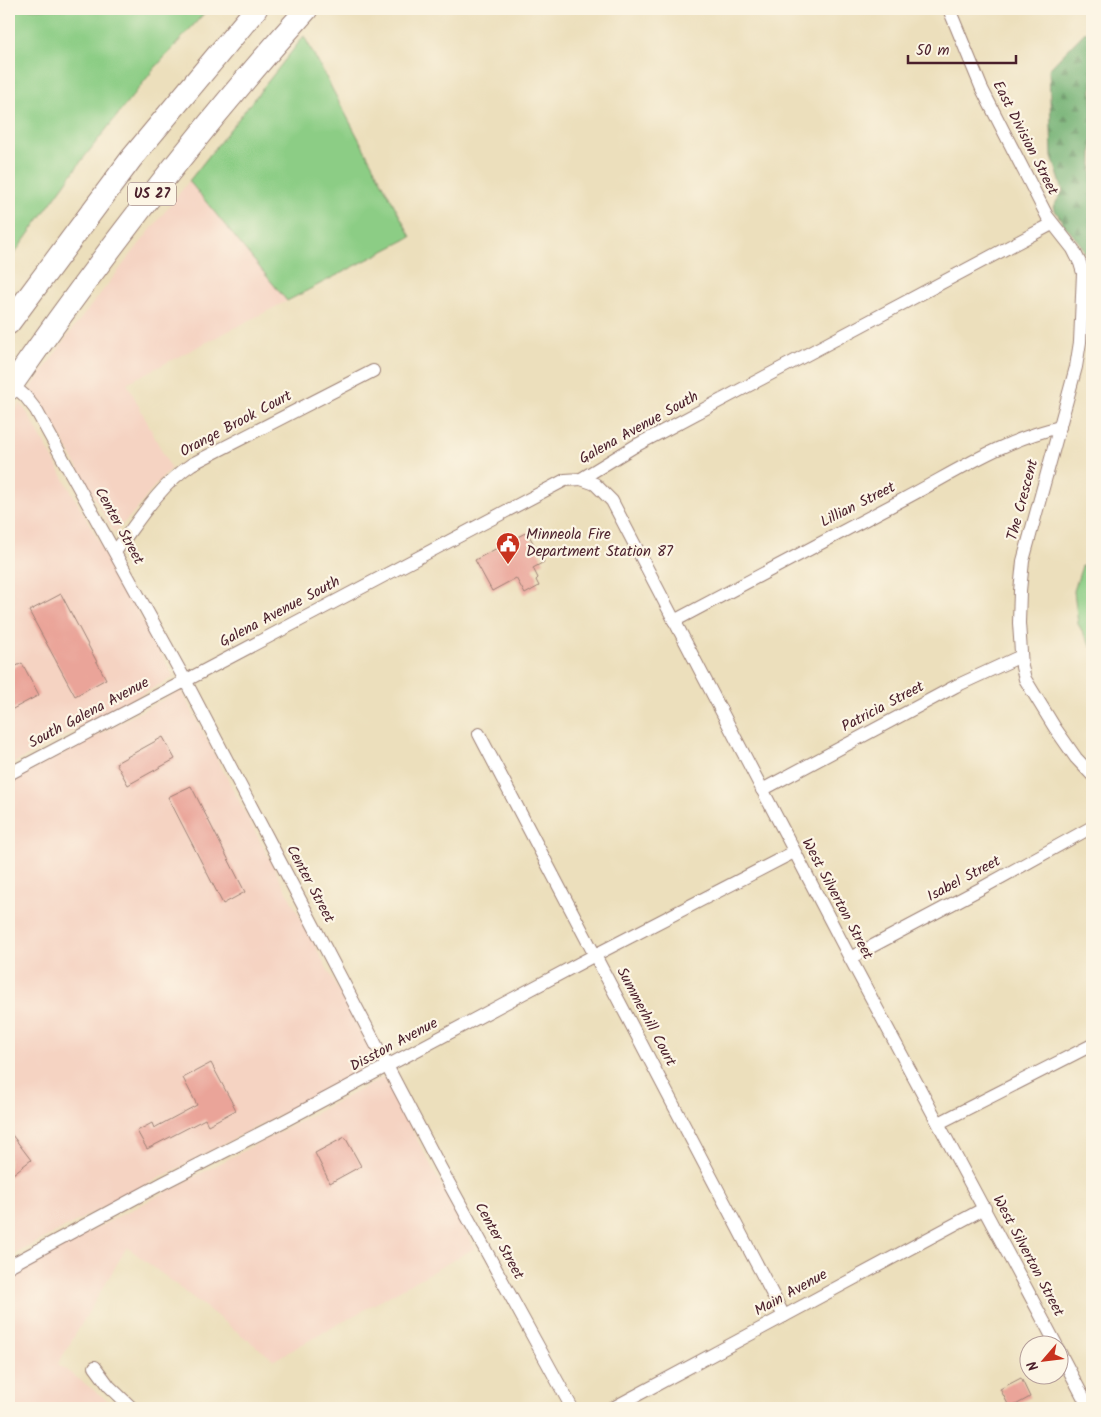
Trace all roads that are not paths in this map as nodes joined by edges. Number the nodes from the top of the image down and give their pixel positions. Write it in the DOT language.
graph roads {
  1 [pos="256,9"];
  2 [pos="307,9"];
  3 [pos="950,9"];
  4 [pos="1052,224"];
  5 [pos="9,324"];
  6 [pos="373,371"];
  7 [pos="10,385"];
  8 [pos="1060,427"];
  9 [pos="581,479"];
  10 [pos="115,552"];
  11 [pos="674,620"];
  12 [pos="1021,656"];
  13 [pos="185,680"];
  14 [pos="479,734"];
  15 [pos="9,774"];
  16 [pos="1092,775"];
  17 [pos="762,790"];
  18 [pos="1092,827"];
  19 [pos="794,852"];
  20 [pos="595,955"];
  21 [pos="850,958"];
  22 [pos="1092,1045"];
  23 [pos="388,1066"];
  24 [pos="939,1123"];
  25 [pos="985,1208"];
  26 [pos="9,1266"];
  27 [pos="784,1316"];
  28 [pos="1051,1334"];
  29 [pos="94,1367"];
  30 [pos="1068,1368"];
  31 [pos="132,1408"];
  32 [pos="572,1408"];
  33 [pos="613,1408"];
  34 [pos="1089,1408"];
  1 -- 5 [label="highway, US 27"];
  2 -- 7 [label="highway, US 27"];
  3 -- 4 [label="street, East Division Street"];
  4 -- 8 [label="street, The Crescent"];
  4 -- 9 [label="street, Galena Avenue South"];
  6 -- 10 [label="street, Orange Brook Court"];
  7 -- 10 [label="street, Center Street"];
  8 -- 11 [label="street, Lillian Street"];
  8 -- 12 [label="street, The Crescent"];
  9 -- 11 [label="street, West Silverton Street"];
  9 -- 13 [label="street, Galena Avenue South"];
  10 -- 13 [label="street, Center Street"];
  11 -- 17 [label="street, West Silverton Street"];
  12 -- 16 [label="street, The Crescent"];
  12 -- 17 [label="street, Patricia Street"];
  13 -- 15 [label="street, South Galena Avenue"];
  13 -- 23 [label="street, Center Street"];
  14 -- 20 [label="street, Summerhill Court"];
  17 -- 19 [label="street, West Silverton Street"];
  18 -- 21 [label="street, Isabel Street"];
  19 -- 20 [label="street, Disston Avenue"];
  19 -- 21 [label="street, West Silverton Street"];
  20 -- 23 [label="street, Disston Avenue"];
  20 -- 27 [label="street, Summerhill Court"];
  21 -- 24 [label="street, West Silverton Street"];
  22 -- 24 [label="street"];
  23 -- 26 [label="street, Disston Avenue"];
  23 -- 32 [label="street, Center Street"];
  24 -- 25 [label="street, West Silverton Street"];
  25 -- 27 [label="street, Main Avenue"];
  25 -- 28 [label="street, West Silverton Street"];
  27 -- 33 [label="street, Main Avenue"];
  29 -- 31 [label="street"];
  30 -- 34 [label="street"];
}
